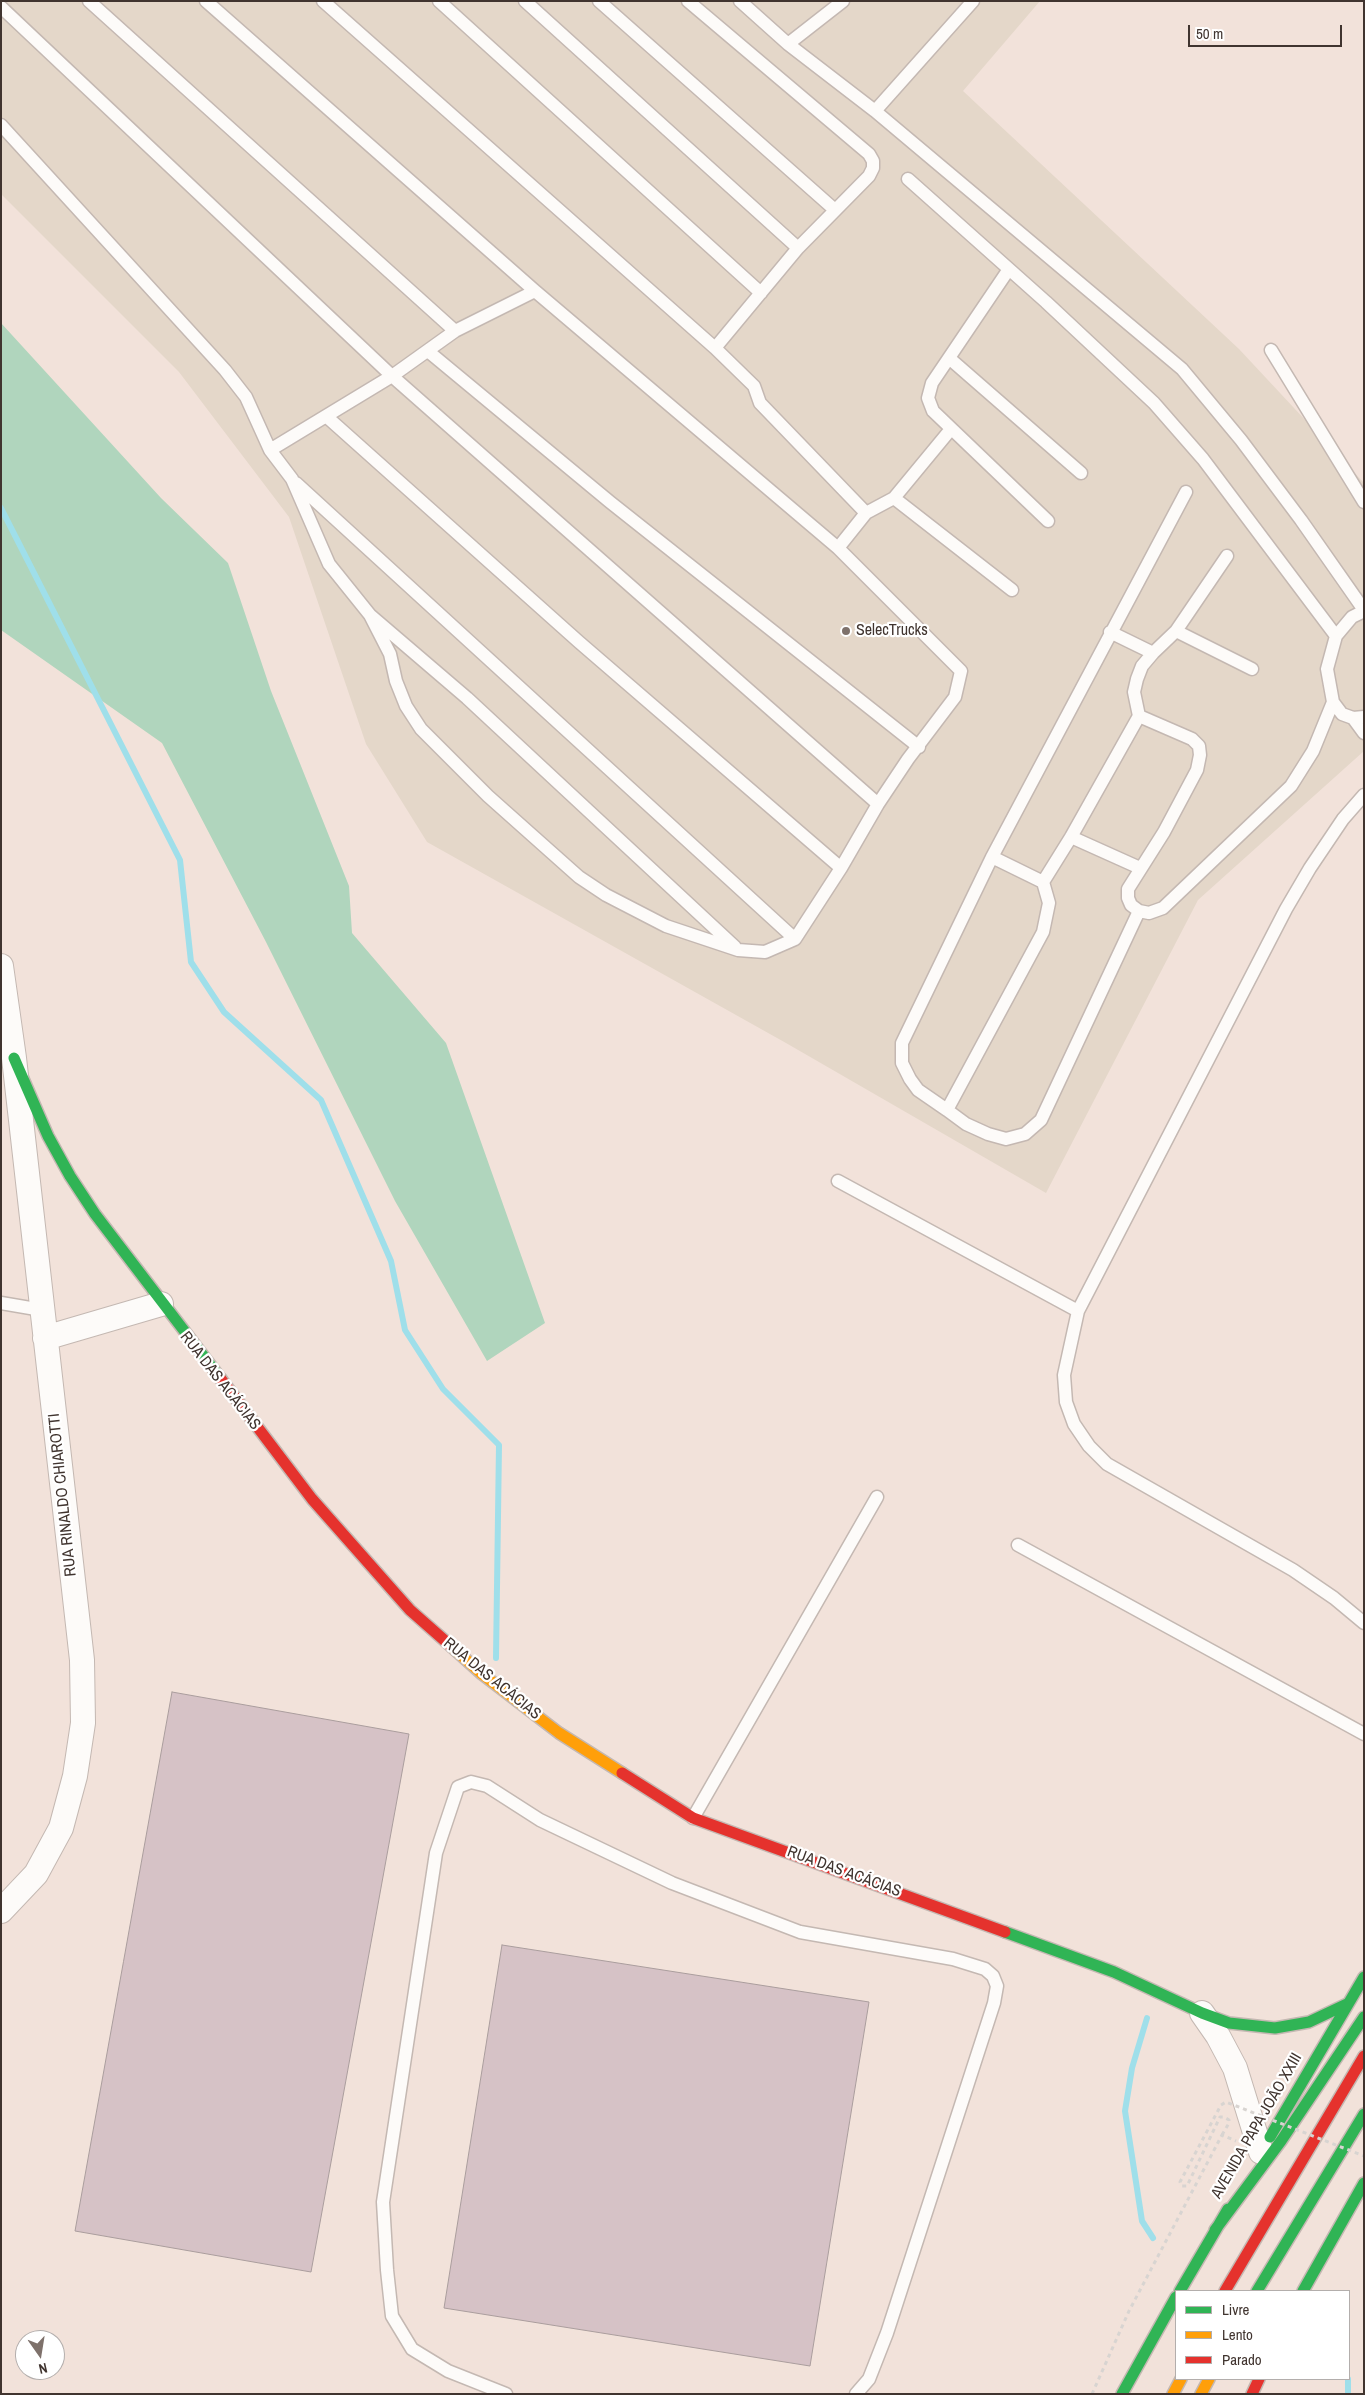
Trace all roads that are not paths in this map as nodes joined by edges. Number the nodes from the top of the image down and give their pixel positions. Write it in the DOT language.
graph roads {
  1 [pos="90,1"];
  2 [pos="206,1"];
  3 [pos="323,1"];
  4 [pos="439,1"];
  5 [pos="525,1"];
  6 [pos="600,1"];
  7 [pos="688,1"];
  8 [pos="740,1"];
  9 [pos="843,1"];
  10 [pos="973,1"];
  11 [pos="1,7"];
  12 [pos="788,44"];
  13 [pos="875,110"];
  14 [pos="1,125"];
  15 [pos="908,178"];
  16 [pos="835,210"];
  17 [pos="798,248"];
  18 [pos="1010,269"];
  19 [pos="535,291"];
  20 [pos="760,293"];
  21 [pos="455,331"];
  22 [pos="715,348"];
  23 [pos="1271,350"];
  24 [pos="429,352"];
  25 [pos="949,358"];
  26 [pos="392,376"];
  27 [pos="327,417"];
  28 [pos="951,429"];
  29 [pos="270,450"];
  30 [pos="1081,473"];
  31 [pos="292,479"];
  32 [pos="1186,492"];
  33 [pos="894,498"];
  34 [pos="1364,502"];
  35 [pos="866,513"];
  36 [pos="1048,521"];
  37 [pos="838,548"];
  38 [pos="1227,556"];
  39 [pos="1012,590"];
  40 [pos="1364,610"];
  41 [pos="370,615"];
  42 [pos="1176,631"];
  43 [pos="1110,632"];
  44 [pos="1336,636"];
  45 [pos="1153,653"];
  46 [pos="1252,670"];
  47 [pos="1333,702"];
  48 [pos="1139,716"];
  49 [pos="1359,718"];
  50 [pos="1364,733"];
  51 [pos="919,747"];
  52 [pos="1364,795"];
  53 [pos="878,804"];
  54 [pos="1071,838"];
  55 [pos="992,858"];
  56 [pos="841,868"];
  57 [pos="1140,868"];
  58 [pos="1043,882"];
  59 [pos="1139,911"];
  60 [pos="795,939"];
  61 [pos="738,950"];
  62 [pos="1,966"];
  63 [pos="14,1058"];
  64 [pos="946,1110"];
  65 [pos="838,1181"];
  66 [pos="1,1304"];
  67 [pos="161,1304"];
  68 [pos="42,1310"];
  69 [pos="1078,1312"];
  70 [pos="46,1338"];
  71 [pos="877,1497"];
  72 [pos="1018,1545"];
  73 [pos="1364,1623"];
  74 [pos="1364,1734"];
  75 [pos="693,1818"];
  76 [pos="1,1911"];
  77 [pos="1364,1977"];
  78 [pos="1347,2004"];
  79 [pos="1202,2013"];
  80 [pos="1364,2016"];
  81 [pos="1364,2056"];
  82 [pos="1364,2114"];
  83 [pos="1261,2152"];
  84 [pos="1364,2183"];
  85 [pos="1215,2230"];
  86 [pos="1181,2290"];
  87 [pos="1226,2290"];
  88 [pos="1258,2290"];
  89 [pos="1304,2290"];
  90 [pos="1175,2299"];
  91 [pos="1180,2380"];
  92 [pos="1208,2380"];
  93 [pos="1259,2380"];
  94 [pos="506,2394"];
  95 [pos="856,2394"];
  96 [pos="1122,2394"];
  97 [pos="1174,2394"];
  98 [pos="1201,2394"];
  99 [pos="1252,2394"];
  1 -- 21 [label="lane"];
  2 -- 19 [label="lane"];
  3 -- 22 [label="lane"];
  4 -- 20 [label="lane"];
  5 -- 17 [label="lane"];
  6 -- 16 [label="lane"];
  7 -- 16 [label="lane"];
  8 -- 12 [label="lane"];
  9 -- 12 [label="lane"];
  10 -- 13 [label="lane"];
  11 -- 26 [label="lane"];
  12 -- 13 [label="lane"];
  13 -- 40 [label="lane"];
  14 -- 29 [label="lane"];
  15 -- 18 [label="lane"];
  16 -- 17 [label="lane"];
  17 -- 20 [label="lane"];
  18 -- 25 [label="lane"];
  18 -- 44 [label="lane"];
  19 -- 21 [label="lane"];
  19 -- 37 [label="lane"];
  20 -- 22 [label="lane"];
  21 -- 24 [label="lane"];
  22 -- 35 [label="lane"];
  23 -- 34 [label="lane"];
  24 -- 26 [label="lane"];
  24 -- 51 [label="lane"];
  25 -- 28 [label="lane"];
  25 -- 30 [label="lane"];
  26 -- 27 [label="lane"];
  26 -- 53 [label="lane"];
  27 -- 29 [label="lane"];
  27 -- 56 [label="lane"];
  28 -- 33 [label="lane"];
  28 -- 36 [label="lane"];
  29 -- 31 [label="lane"];
  31 -- 41 [label="lane"];
  31 -- 60 [label="lane"];
  32 -- 43 [label="lane"];
  33 -- 35 [label="lane"];
  33 -- 39 [label="lane"];
  35 -- 37 [label="lane"];
  37 -- 51 [label="lane"];
  38 -- 42 [label="lane"];
  40 -- 44 [label="lane"];
  41 -- 61 [label="lane"];
  41 -- 61 [label="lane"];
  42 -- 45 [label="lane"];
  42 -- 46 [label="lane"];
  43 -- 45 [label="lane"];
  43 -- 55 [label="lane"];
  44 -- 47 [label="lane"];
  45 -- 48 [label="lane"];
  47 -- 49 [label="lane"];
  47 -- 59 [label="lane"];
  48 -- 54 [label="lane"];
  48 -- 57 [label="lane"];
  49 -- 50 [label="lane"];
  51 -- 53 [label="lane"];
  52 -- 69 [label="lane"];
  53 -- 56 [label="lane"];
  54 -- 57 [label="lane"];
  54 -- 58 [label="lane"];
  55 -- 58 [label="lane"];
  55 -- 64 [label="lane"];
  56 -- 60 [label="lane"];
  57 -- 59 [label="lane"];
  58 -- 64 [label="lane"];
  59 -- 64 [label="lane"];
  60 -- 61 [label="lane"];
  62 -- 63 [label="street, RUA RINALDO CHIAROTTI"];
  63 -- 67 [label="main road, RUA DAS ACÁCIAS"];
  63 -- 68 [label="street, RUA RINALDO CHIAROTTI"];
  65 -- 69 [label="lane"];
  66 -- 68 [label="lane"];
  67 -- 70 [label="street"];
  67 -- 75 [label="main road, RUA DAS ACÁCIAS"];
  68 -- 70 [label="street, RUA RINALDO CHIAROTTI"];
  69 -- 73 [label="lane"];
  70 -- 76 [label="street, RUA RINALDO CHIAROTTI"];
  71 -- 75 [label="lane"];
  72 -- 74 [label="lane"];
  75 -- 79 [label="main road, RUA DAS ACÁCIAS"];
  77 -- 78 [label="main road, AVENIDA PAPA JOÃO XXIII"];
  78 -- 79 [label="main road, RUA DAS ACÁCIAS"];
  78 -- 83 [label="main road, AVENIDA PAPA JOÃO XXIII"];
  79 -- 83 [label="street"];
  80 -- 85 [label="main road"];
  81 -- 87 [label="main road"];
  82 -- 88 [label="main road"];
  83 -- 85 [label="main road, AVENIDA PAPA JOÃO XXIII"];
  84 -- 89 [label="main road"];
  85 -- 86 [label="main road, AVENIDA PAPA JOÃO XXIII"];
  90 -- 96 [label="main road"];
  91 -- 97 [label="main road"];
  92 -- 98 [label="main road"];
  93 -- 99 [label="main road"];
  94 -- 95 [label="lane"];
}
